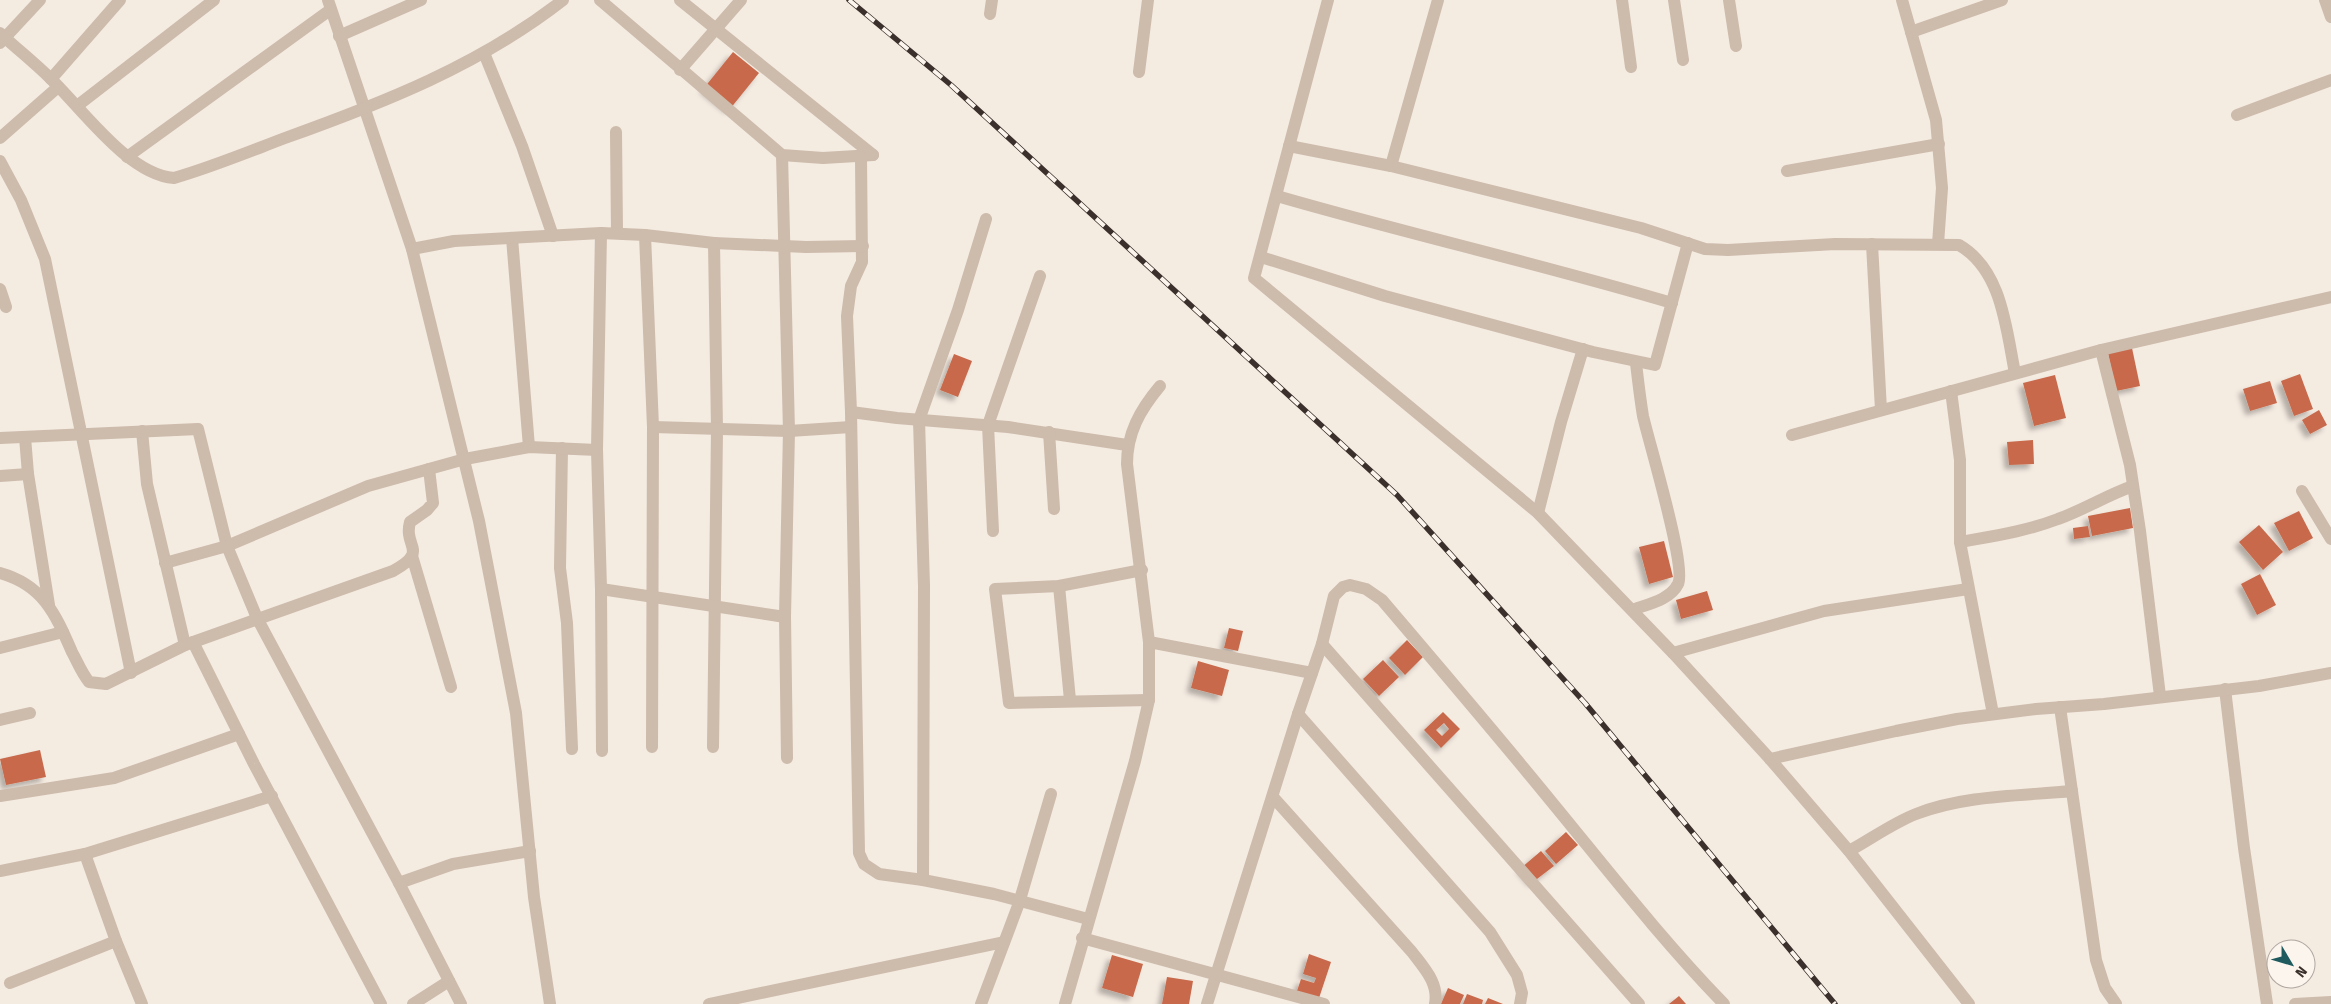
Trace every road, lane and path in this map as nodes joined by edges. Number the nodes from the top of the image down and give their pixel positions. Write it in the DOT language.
graph roads {
  1 [pos="40,0"];
  2 [pos="120,0"];
  3 [pos="214,0"];
  4 [pos="420,0"];
  5 [pos="563,0"];
  6 [pos="600,0"];
  7 [pos="680,0"];
  8 [pos="741,0"];
  9 [pos="992,0"];
  10 [pos="1148,0"];
  11 [pos="1328,0"];
  12 [pos="1438,0"];
  13 [pos="1622,0"];
  14 [pos="1674,0"];
  15 [pos="1729,0"];
  16 [pos="1902,0"];
  17 [pos="2002,0"];
  18 [pos="2324,0"];
  19 [pos="329,5"];
  20 [pos="990,14"];
  21 [pos="2331,17"];
  22 [pos="715,30"];
  23 [pos="1911,32"];
  24 [pos="339,36"];
  25 [pos="2,38"];
  26 [pos="1736,46"];
  27 [pos="484,53"];
  28 [pos="1684,60"];
  29 [pos="1631,68"];
  30 [pos="680,70"];
  31 [pos="1140,72"];
  32 [pos="2331,80"];
  33 [pos="55,83"];
  34 [pos="77,106"];
  35 [pos="365,109"];
  36 [pos="2237,115"];
  37 [pos="616,132"];
  38 [pos="0,138"];
  39 [pos="1939,144"];
  40 [pos="1289,146"];
  41 [pos="782,155"];
  42 [pos="861,156"];
  43 [pos="127,157"];
  44 [pos="0,161"];
  45 [pos="1391,166"];
  46 [pos="1787,171"];
  47 [pos="1277,196"];
  48 [pos="986,219"];
  49 [pos="601,233"];
  50 [pos="617,233"];
  51 [pos="645,235"];
  52 [pos="552,236"];
  53 [pos="512,238"];
  54 [pos="714,243"];
  55 [pos="1688,243"];
  56 [pos="1872,244"];
  57 [pos="1938,244"];
  58 [pos="783,245"];
  59 [pos="863,246"];
  60 [pos="412,249"];
  61 [pos="1260,257"];
  62 [pos="1040,276"];
  63 [pos="0,288"];
  64 [pos="2331,297"];
  65 [pos="1672,303"];
  66 [pos="6,307"];
  67 [pos="1583,349"];
  68 [pos="2101,350"];
  69 [pos="1636,363"];
  70 [pos="2015,373"];
  71 [pos="1160,386"];
  72 [pos="1951,391"];
  73 [pos="1881,410"];
  74 [pos="852,412"];
  75 [pos="919,420"];
  76 [pos="988,425"];
  77 [pos="653,427"];
  78 [pos="852,427"];
  79 [pos="717,430"];
  80 [pos="142,431"];
  81 [pos="789,431"];
  82 [pos="1049,432"];
  83 [pos="82,434"];
  84 [pos="1792,435"];
  85 [pos="25,437"];
  86 [pos="0,438"];
  87 [pos="1127,445"];
  88 [pos="529,447"];
  89 [pos="562,448"];
  90 [pos="597,450"];
  91 [pos="465,459"];
  92 [pos="429,469"];
  93 [pos="28,474"];
  94 [pos="0,476"];
  95 [pos="2133,486"];
  96 [pos="2302,491"];
  97 [pos="1054,509"];
  98 [pos="1538,513"];
  99 [pos="993,532"];
  100 [pos="2331,539"];
  101 [pos="1960,542"];
  102 [pos="227,546"];
  103 [pos="412,556"];
  104 [pos="165,563"];
  105 [pos="1142,570"];
  106 [pos="0,573"];
  107 [pos="1060,586"];
  108 [pos="1968,588"];
  109 [pos="602,590"];
  110 [pos="653,597"];
  111 [pos="717,606"];
  112 [pos="50,607"];
  113 [pos="1632,610"];
  114 [pos="785,617"];
  115 [pos="257,618"];
  116 [pos="63,632"];
  117 [pos="1149,642"];
  118 [pos="189,643"];
  119 [pos="1322,644"];
  120 [pos="0,648"];
  121 [pos="1673,653"];
  122 [pos="131,673"];
  123 [pos="1312,673"];
  124 [pos="2331,673"];
  125 [pos="451,687"];
  126 [pos="2224,689"];
  127 [pos="2160,696"];
  128 [pos="1070,700"];
  129 [pos="1150,700"];
  130 [pos="2060,707"];
  131 [pos="30,713"];
  132 [pos="1298,714"];
  133 [pos="1993,714"];
  134 [pos="0,720"];
  135 [pos="239,734"];
  136 [pos="652,747"];
  137 [pos="713,747"];
  138 [pos="572,749"];
  139 [pos="602,751"];
  140 [pos="787,758"];
  141 [pos="1770,759"];
  142 [pos="2072,791"];
  143 [pos="1051,794"];
  144 [pos="0,796"];
  145 [pos="272,796"];
  146 [pos="1273,797"];
  147 [pos="530,850"];
  148 [pos="1849,851"];
  149 [pos="85,854"];
  150 [pos="0,871"];
  151 [pos="923,880"];
  152 [pos="399,883"];
  153 [pos="1019,903"];
  154 [pos="1088,919"];
  155 [pos="1082,938"];
  156 [pos="116,941"];
  157 [pos="1004,942"];
  158 [pos="1216,974"];
  159 [pos="449,981"];
  160 [pos="10,983"];
  161 [pos="418,1002"];
  162 [pos="2331,1002"];
  163 [pos="142,1004"];
  164 [pos="381,1004"];
  165 [pos="461,1004"];
  166 [pos="550,1004"];
  167 [pos="709,1004"];
  168 [pos="981,1004"];
  169 [pos="1065,1004"];
  170 [pos="1207,1004"];
  171 [pos="1324,1004"];
  172 [pos="1435,1004"];
  173 [pos="1520,1004"];
  174 [pos="1639,1004"];
  175 [pos="1724,1004"];
  176 [pos="1969,1004"];
  177 [pos="2116,1004"];
  178 [pos="2267,1004"];
  179 [pos="2295,1004"];
  1 -- 25 [label="street"];
  2 -- 33 [label="street"];
  3 -- 34 [label="street"];
  4 -- 24 [label="street"];
  5 -- 27 [label="street"];
  6 -- 30 [label="street"];
  7 -- 22 [label="street"];
  8 -- 22 [label="street"];
  9 -- 20 [label="street"];
  10 -- 31 [label="street"];
  11 -- 40 [label="street"];
  12 -- 45 [label="street"];
  13 -- 29 [label="street"];
  14 -- 28 [label="street"];
  15 -- 26 [label="street"];
  16 -- 23 [label="street"];
  17 -- 23 [label="street"];
  18 -- 21 [label="street"];
  19 -- 24 [label="street"];
  19 -- 43 [label="street"];
  22 -- 30 [label="street"];
  22 -- 42 [label="street"];
  23 -- 39 [label="street"];
  24 -- 35 [label="street"];
  25 -- 33 [label="street"];
  27 -- 35 [label="street"];
  27 -- 52 [label="street"];
  30 -- 41 [label="street"];
  32 -- 36 [label="street"];
  33 -- 34 [label="street"];
  33 -- 38 [label="street"];
  34 -- 43 [label="street"];
  35 -- 43 [label="street"];
  35 -- 60 [label="street"];
  37 -- 50 [label="street"];
  39 -- 46 [label="street"];
  39 -- 57 [label="street"];
  40 -- 45 [label="street"];
  40 -- 47 [label="street"];
  41 -- 42 [label="street"];
  41 -- 58 [label="street"];
  42 -- 59 [label="street"];
  44 -- 83 [label="street"];
  45 -- 55 [label="street"];
  47 -- 61 [label="street"];
  47 -- 65 [label="street"];
  48 -- 75 [label="street"];
  49 -- 50 [label="street"];
  49 -- 52 [label="street"];
  49 -- 90 [label="street"];
  50 -- 51 [label="street"];
  51 -- 54 [label="street"];
  51 -- 77 [label="street"];
  52 -- 53 [label="street"];
  53 -- 60 [label="street"];
  53 -- 88 [label="street"];
  54 -- 58 [label="street"];
  54 -- 79 [label="street"];
  55 -- 56 [label="street"];
  55 -- 65 [label="street"];
  56 -- 57 [label="street"];
  56 -- 73 [label="street"];
  57 -- 70 [label="street"];
  58 -- 59 [label="street"];
  58 -- 81 [label="street"];
  59 -- 74 [label="street"];
  60 -- 91 [label="street"];
  61 -- 67 [label="street"];
  61 -- 98 [label="street"];
  62 -- 76 [label="street"];
  63 -- 66 [label="street"];
  64 -- 68 [label="street"];
  65 -- 69 [label="street"];
  67 -- 69 [label="street"];
  67 -- 98 [label="street"];
  68 -- 70 [label="street"];
  68 -- 95 [label="street"];
  69 -- 113 [label="street"];
  70 -- 72 [label="street"];
  71 -- 87 [label="street"];
  72 -- 73 [label="street"];
  72 -- 101 [label="street"];
  73 -- 84 [label="street"];
  74 -- 75 [label="street"];
  74 -- 78 [label="street"];
  75 -- 76 [label="street"];
  75 -- 151 [label="street"];
  76 -- 82 [label="street"];
  76 -- 99 [label="street"];
  77 -- 79 [label="street"];
  77 -- 110 [label="street"];
  78 -- 81 [label="street"];
  78 -- 151 [label="street"];
  79 -- 81 [label="street"];
  79 -- 111 [label="street"];
  80 -- 83 [label="street"];
  80 -- 102 [label="street"];
  80 -- 104 [label="street"];
  81 -- 114 [label="street"];
  82 -- 87 [label="street"];
  82 -- 97 [label="street"];
  83 -- 85 [label="street"];
  83 -- 122 [label="street"];
  85 -- 86 [label="street"];
  85 -- 93 [label="street"];
  87 -- 105 [label="street"];
  88 -- 89 [label="street"];
  88 -- 91 [label="street"];
  89 -- 90 [label="street"];
  89 -- 138 [label="street"];
  90 -- 109 [label="street"];
  91 -- 92 [label="street"];
  91 -- 147 [label="street"];
  92 -- 102 [label="street"];
  92 -- 103 [label="street"];
  93 -- 94 [label="street"];
  93 -- 112 [label="street"];
  95 -- 101 [label="street"];
  95 -- 127 [label="street"];
  96 -- 100 [label="street"];
  98 -- 113 [label="street"];
  101 -- 108 [label="street"];
  102 -- 104 [label="street"];
  102 -- 115 [label="street"];
  103 -- 115 [label="street"];
  103 -- 125 [label="street"];
  104 -- 118 [label="street"];
  105 -- 107 [label="street"];
  105 -- 117 [label="street"];
  106 -- 112 [label="street"];
  107 -- 128 [label="street"];
  107 -- 128 [label="street"];
  108 -- 121 [label="street"];
  108 -- 133 [label="street"];
  109 -- 110 [label="street"];
  109 -- 139 [label="street"];
  110 -- 111 [label="street"];
  110 -- 136 [label="street"];
  111 -- 114 [label="street"];
  111 -- 137 [label="street"];
  112 -- 116 [label="street"];
  113 -- 121 [label="street"];
  114 -- 140 [label="street"];
  115 -- 118 [label="street"];
  115 -- 152 [label="street"];
  116 -- 120 [label="street"];
  116 -- 122 [label="street"];
  117 -- 123 [label="street"];
  117 -- 129 [label="street"];
  118 -- 122 [label="street"];
  118 -- 135 [label="street"];
  119 -- 123 [label="street"];
  119 -- 174 [label="street"];
  119 -- 175 [label="street"];
  121 -- 141 [label="street"];
  123 -- 132 [label="street"];
  124 -- 126 [label="street"];
  126 -- 127 [label="street"];
  126 -- 178 [label="street"];
  127 -- 130 [label="street"];
  128 -- 129 [label="street"];
  129 -- 154 [label="street"];
  130 -- 133 [label="street"];
  130 -- 142 [label="street"];
  131 -- 134 [label="street"];
  132 -- 146 [label="street"];
  132 -- 173 [label="street"];
  133 -- 141 [label="street"];
  135 -- 144 [label="street"];
  135 -- 145 [label="street"];
  141 -- 148 [label="street"];
  142 -- 148 [label="street"];
  142 -- 177 [label="street"];
  143 -- 153 [label="street"];
  145 -- 149 [label="street"];
  145 -- 164 [label="street"];
  146 -- 158 [label="street"];
  146 -- 172 [label="street"];
  147 -- 152 [label="street"];
  147 -- 166 [label="street"];
  148 -- 176 [label="street"];
  149 -- 150 [label="street"];
  149 -- 156 [label="street"];
  151 -- 153 [label="street"];
  152 -- 159 [label="street"];
  153 -- 154 [label="street"];
  153 -- 157 [label="street"];
  154 -- 155 [label="street"];
  155 -- 158 [label="street"];
  155 -- 169 [label="street"];
  156 -- 160 [label="street"];
  156 -- 163 [label="street"];
  157 -- 167 [label="street"];
  157 -- 168 [label="street"];
  158 -- 170 [label="street"];
  158 -- 171 [label="street"];
  159 -- 161 [label="street"];
  159 -- 165 [label="street"];
  162 -- 179 [label="street"];
}
